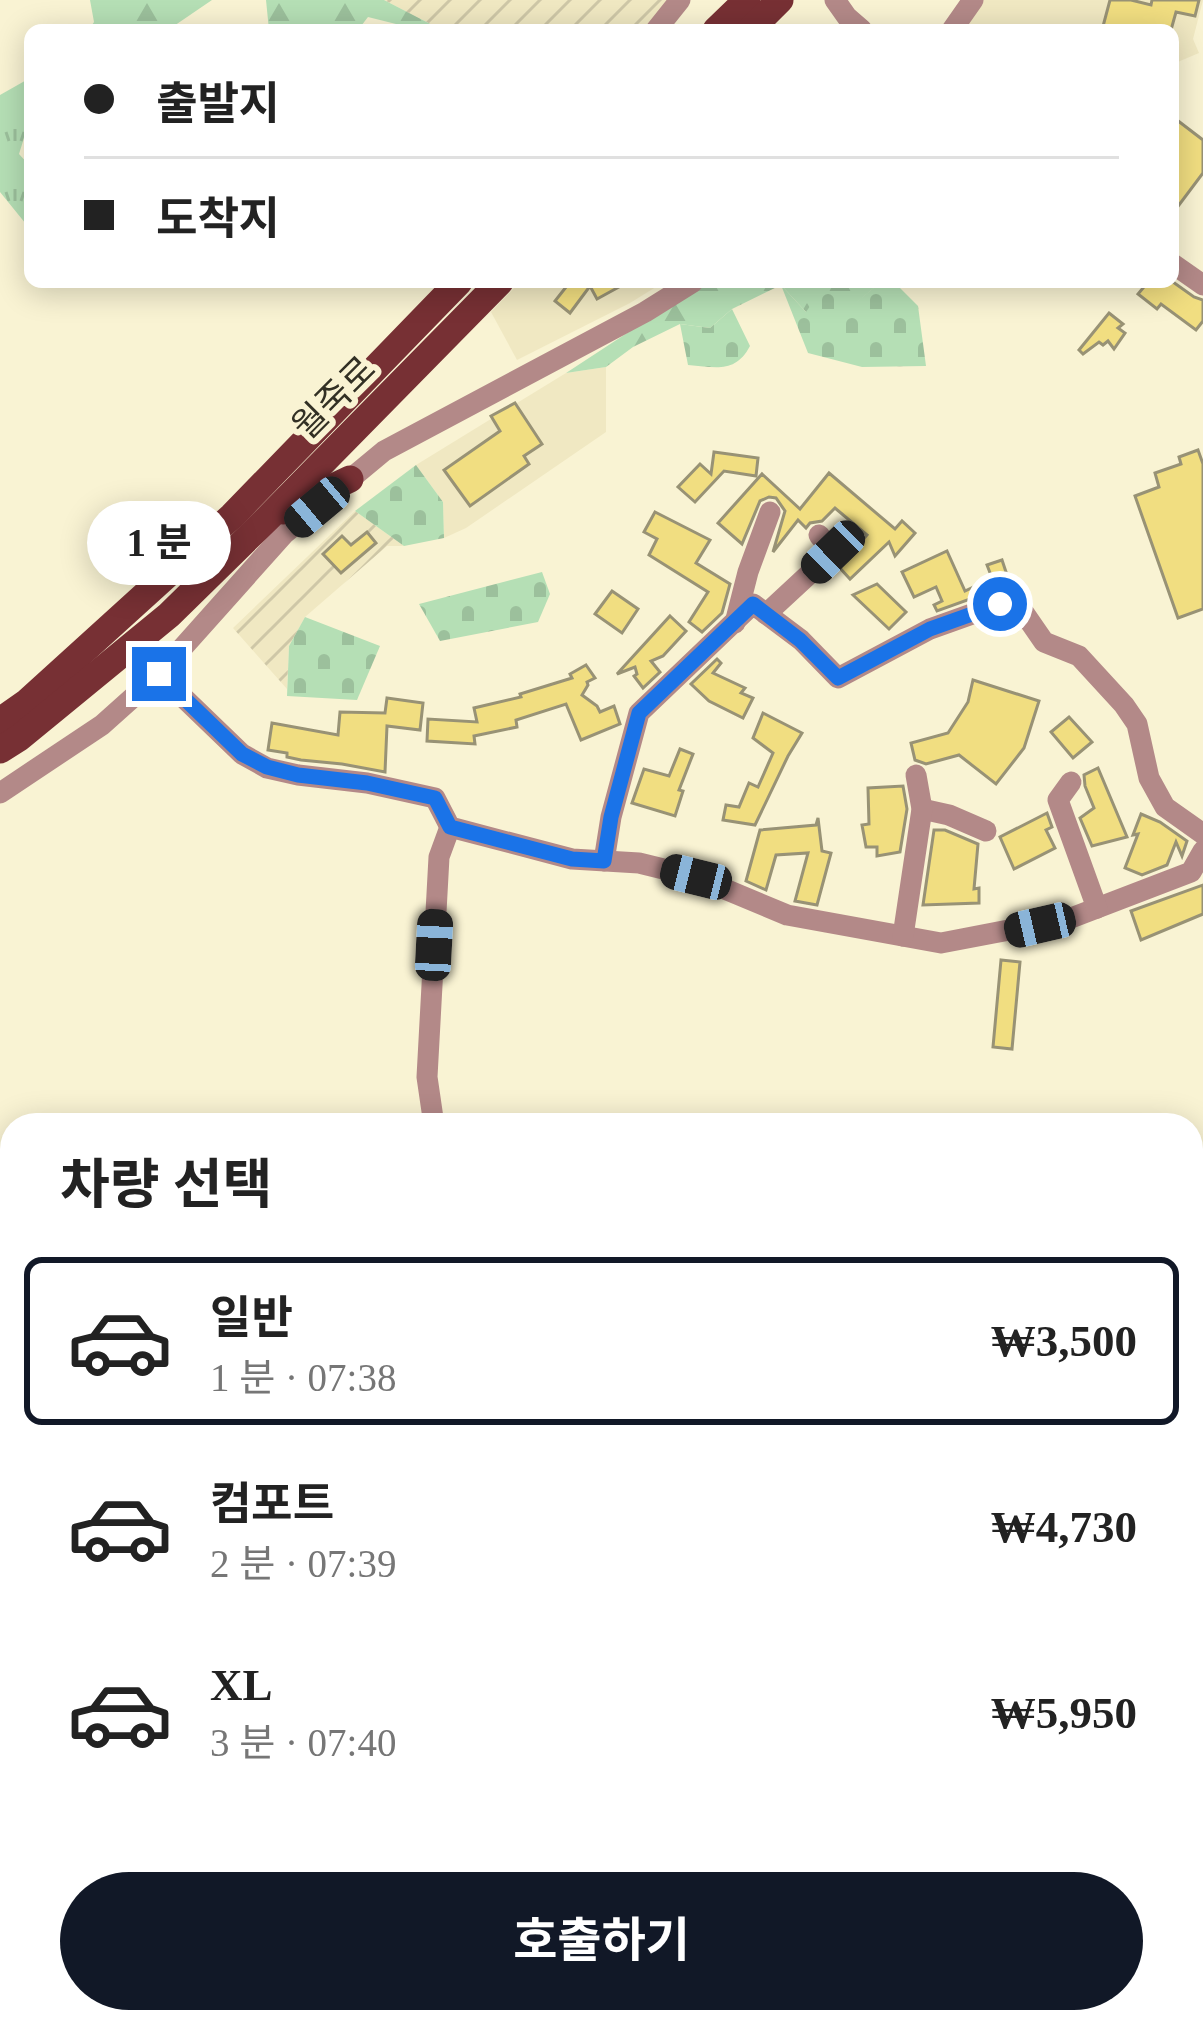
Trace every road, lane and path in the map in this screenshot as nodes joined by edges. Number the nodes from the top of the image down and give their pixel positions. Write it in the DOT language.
graph roads {
  1 [pos="680,0"];
  2 [pos="747,0"];
  3 [pos="780,0"];
  4 [pos="835,0"];
  5 [pos="661,24"];
  6 [pos="722,24"];
  7 [pos="756,24"];
  8 [pos="855,24"];
  9 [pos="453,288"];
  10 [pos="494,288"];
  11 [pos="683,288"];
  12 [pos="350,479"];
  13 [pos="770,512"];
  14 [pos="268,518"];
  15 [pos="819,535"];
  16 [pos="766,614"];
  17 [pos="735,624"];
  18 [pos="159,674"];
  19 [pos="0,719"];
  20 [pos="0,750"];
  21 [pos="916,775"];
  22 [pos="1070,782"];
  23 [pos="0,793"];
  24 [pos="922,808"];
  25 [pos="450,827"];
  26 [pos="986,831"];
  27 [pos="1203,834"];
  28 [pos="1203,851"];
  29 [pos="604,861"];
  30 [pos="1097,908"];
  31 [pos="903,936"];
  32 [pos="432,1113"];
  1 -- 5 [label="street"];
  2 -- 6 [label="main road"];
  3 -- 7 [label="main road"];
  4 -- 8 [label="street"];
  9 -- 19 [label="main road, 월죽로"];
  10 -- 14 [label="main road, 월죽로"];
  11 -- 12 [label="street"];
  12 -- 14 [label="main road"];
  12 -- 18 [label="street"];
  13 -- 17 [label="street"];
  14 -- 20 [label="main road, 월죽로"];
  15 -- 16 [label="street"];
  16 -- 17 [label="street"];
  16 -- 27 [label="street"];
  17 -- 29 [label="street"];
  18 -- 23 [label="street"];
  18 -- 25 [label="street"];
  21 -- 24 [label="street"];
  22 -- 30 [label="street"];
  24 -- 26 [label="street"];
  24 -- 31 [label="street"];
  25 -- 29 [label="street"];
  25 -- 32 [label="street"];
  28 -- 30 [label="street"];
  29 -- 31 [label="street"];
  30 -- 31 [label="street"];
}
